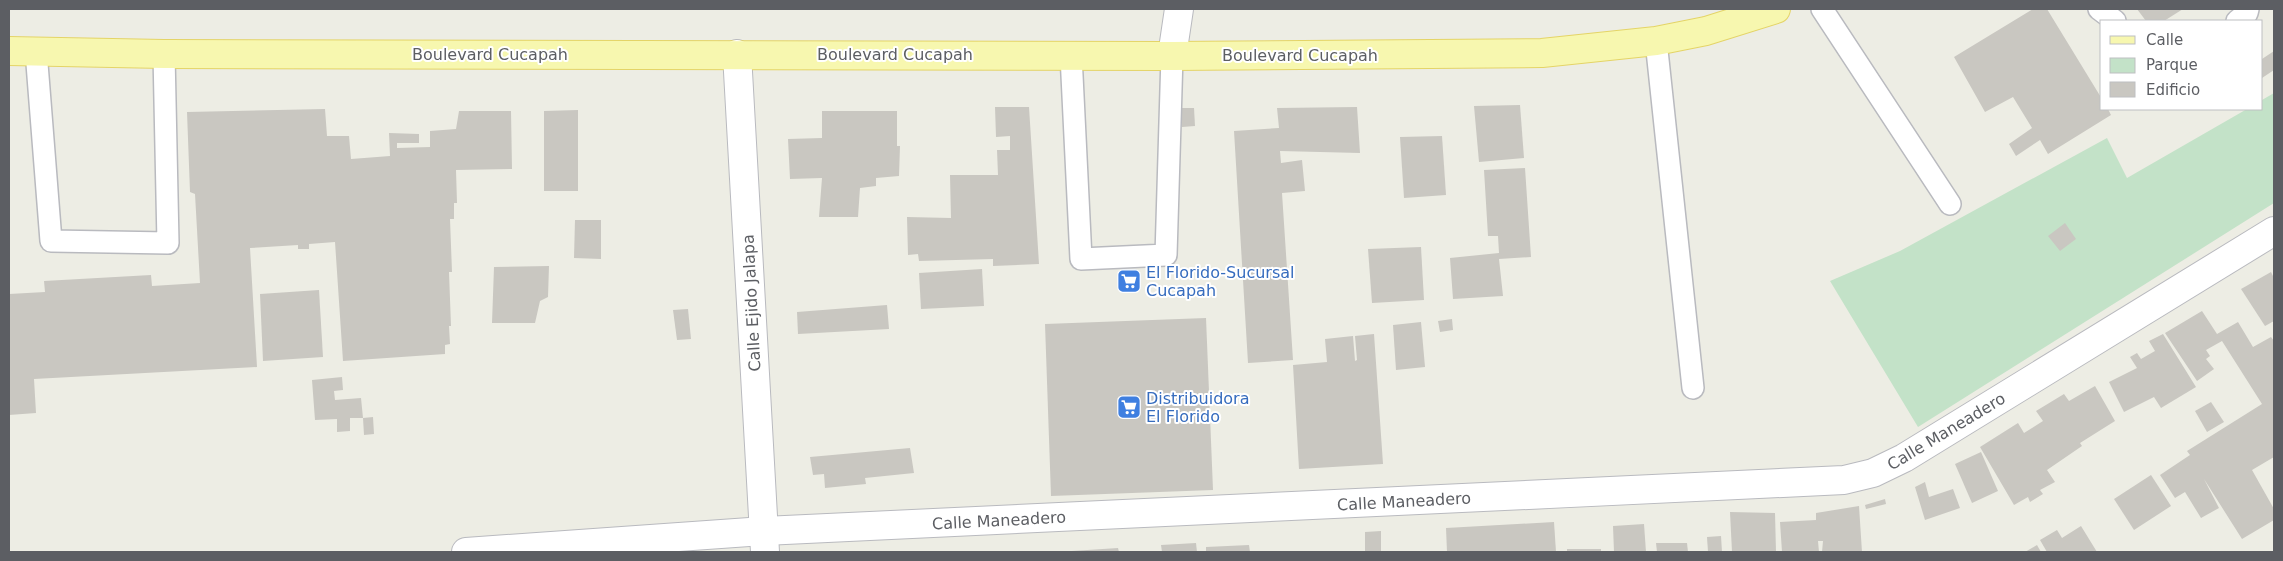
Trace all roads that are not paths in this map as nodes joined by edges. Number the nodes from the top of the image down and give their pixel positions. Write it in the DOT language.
graph roads {
  1 [pos="1179,9"];
  2 [pos="1776,9"];
  3 [pos="1822,9"];
  4 [pos="2099,9"];
  5 [pos="2248,9"];
  6 [pos="2114,20"];
  7 [pos="2238,20"];
  8 [pos="1656,41"];
  9 [pos="9,51"];
  10 [pos="36,51"];
  11 [pos="164,54"];
  12 [pos="737,54"];
  13 [pos="1071,55"];
  14 [pos="1172,56"];
  15 [pos="1950,204"];
  16 [pos="2274,231"];
  17 [pos="1693,388"];
  18 [pos="764,542"];
  19 [pos="466,552"];
  1 -- 14 [label="street"];
  2 -- 8 [label="main road, Boulevard Cucapah"];
  3 -- 15 [label="lane"];
  4 -- 6 [label="lane"];
  5 -- 7 [label="lane"];
  8 -- 14 [label="main road, Boulevard Cucapah"];
  8 -- 17 [label="lane"];
  9 -- 10 [label="main road, Boulevard Cucapah"];
  10 -- 11 [label="main road, Boulevard Cucapah"];
  10 -- 11 [label="lane"];
  11 -- 12 [label="main road, Boulevard Cucapah"];
  12 -- 13 [label="main road, Boulevard Cucapah"];
  12 -- 18 [label="street, Calle Ejido Jalapa"];
  13 -- 14 [label="main road, Boulevard Cucapah"];
  13 -- 14 [label="lane"];
  16 -- 18 [label="street, Calle Maneadero"];
  18 -- 19 [label="street, Calle Maneadero"];
}
